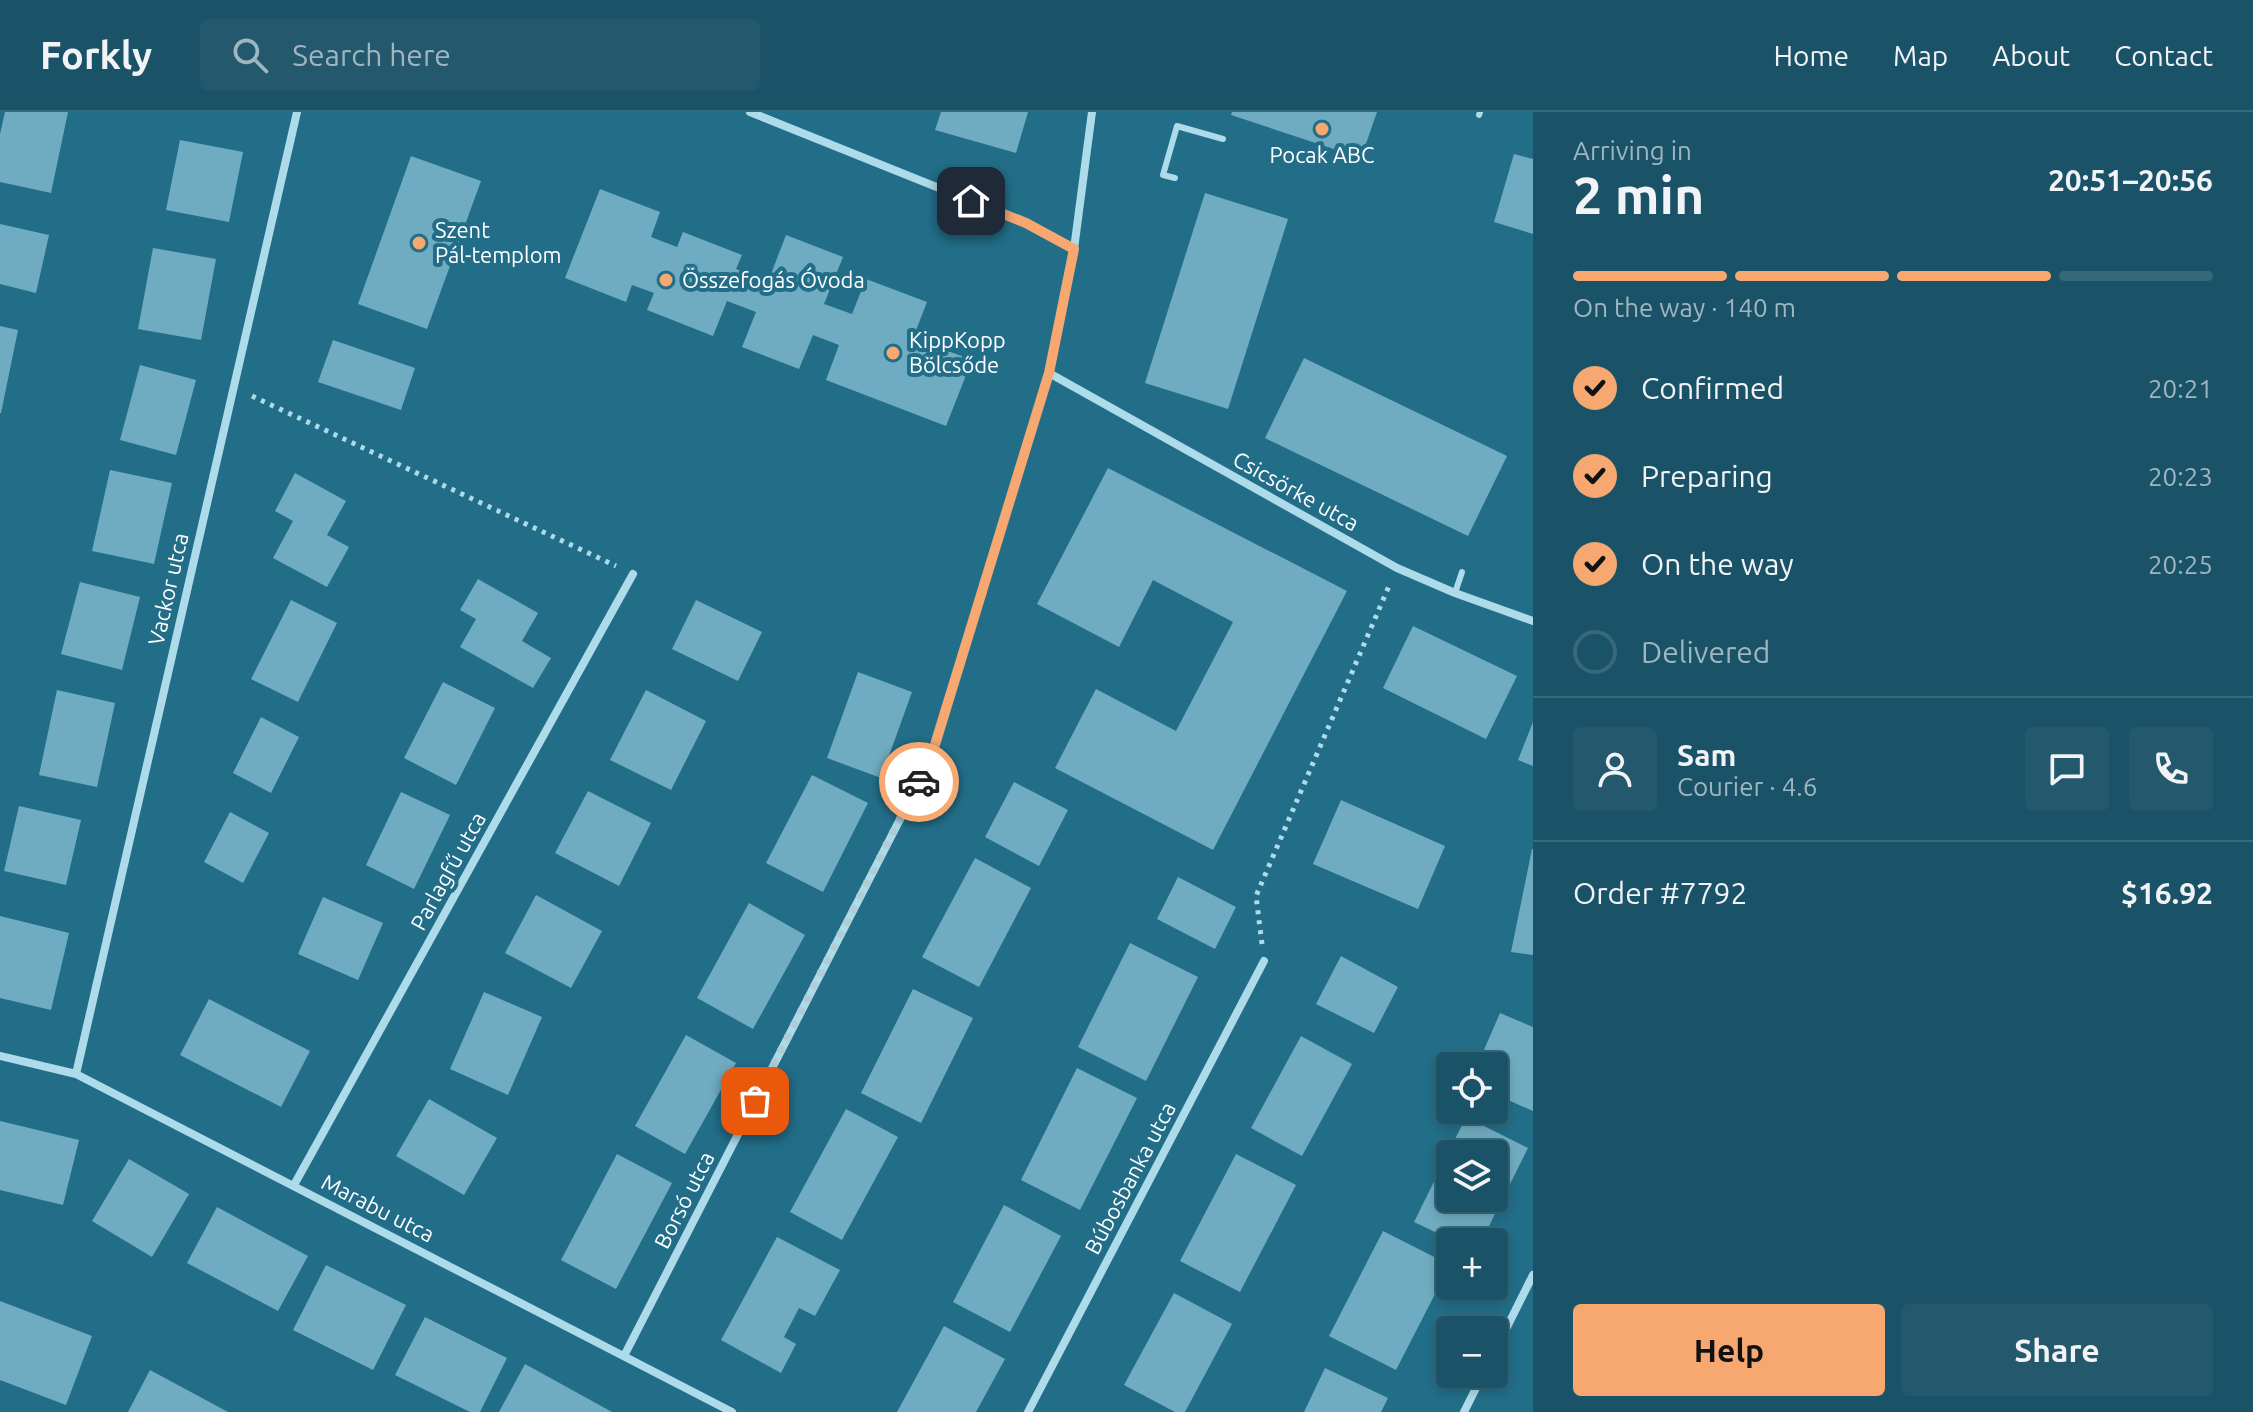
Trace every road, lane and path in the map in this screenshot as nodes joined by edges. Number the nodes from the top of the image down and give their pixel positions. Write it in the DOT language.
graph roads {
  1 [pos="297,112"];
  2 [pos="750,112"];
  3 [pos="1092,112"];
  4 [pos="1223,139"];
  5 [pos="1175,178"];
  6 [pos="1074,249"];
  7 [pos="1049,373"];
  8 [pos="233,387"];
  9 [pos="1397,568"];
  10 [pos="1462,572"];
  11 [pos="633,574"];
  12 [pos="1455,593"];
  13 [pos="1533,621"];
  14 [pos="1264,961"];
  15 [pos="0,1056"];
  16 [pos="76,1074"];
  17 [pos="294,1185"];
  18 [pos="1533,1275"];
  19 [pos="1508,1325"];
  20 [pos="624,1356"];
  21 [pos="1476,1388"];
  22 [pos="732,1412"];
  23 [pos="1028,1412"];
  24 [pos="1464,1412"];
  1 -- 8 [label="street, Vackor utca"];
  2 -- 6 [label="street"];
  3 -- 6 [label="street, Borsó utca"];
  4 -- 5 [label="lane"];
  6 -- 7 [label="street, Borsó utca"];
  7 -- 9 [label="street, Csicsörke utca"];
  7 -- 20 [label="street, Borsó utca"];
  8 -- 11 [label="path"];
  8 -- 16 [label="street, Vackor utca"];
  9 -- 12 [label="street, Csicsörke utca"];
  9 -- 14 [label="path"];
  10 -- 12 [label="lane"];
  11 -- 17 [label="street, Parlagfű utca"];
  12 -- 13 [label="street, Csicsörke utca"];
  14 -- 23 [label="street, Búbosbanka utca"];
  15 -- 16 [label="street, Marabu utca"];
  16 -- 17 [label="street, Marabu utca"];
  17 -- 20 [label="street, Marabu utca"];
  18 -- 19 [label="street"];
  20 -- 22 [label="street, Marabu utca"];
  21 -- 24 [label="street"];
}
